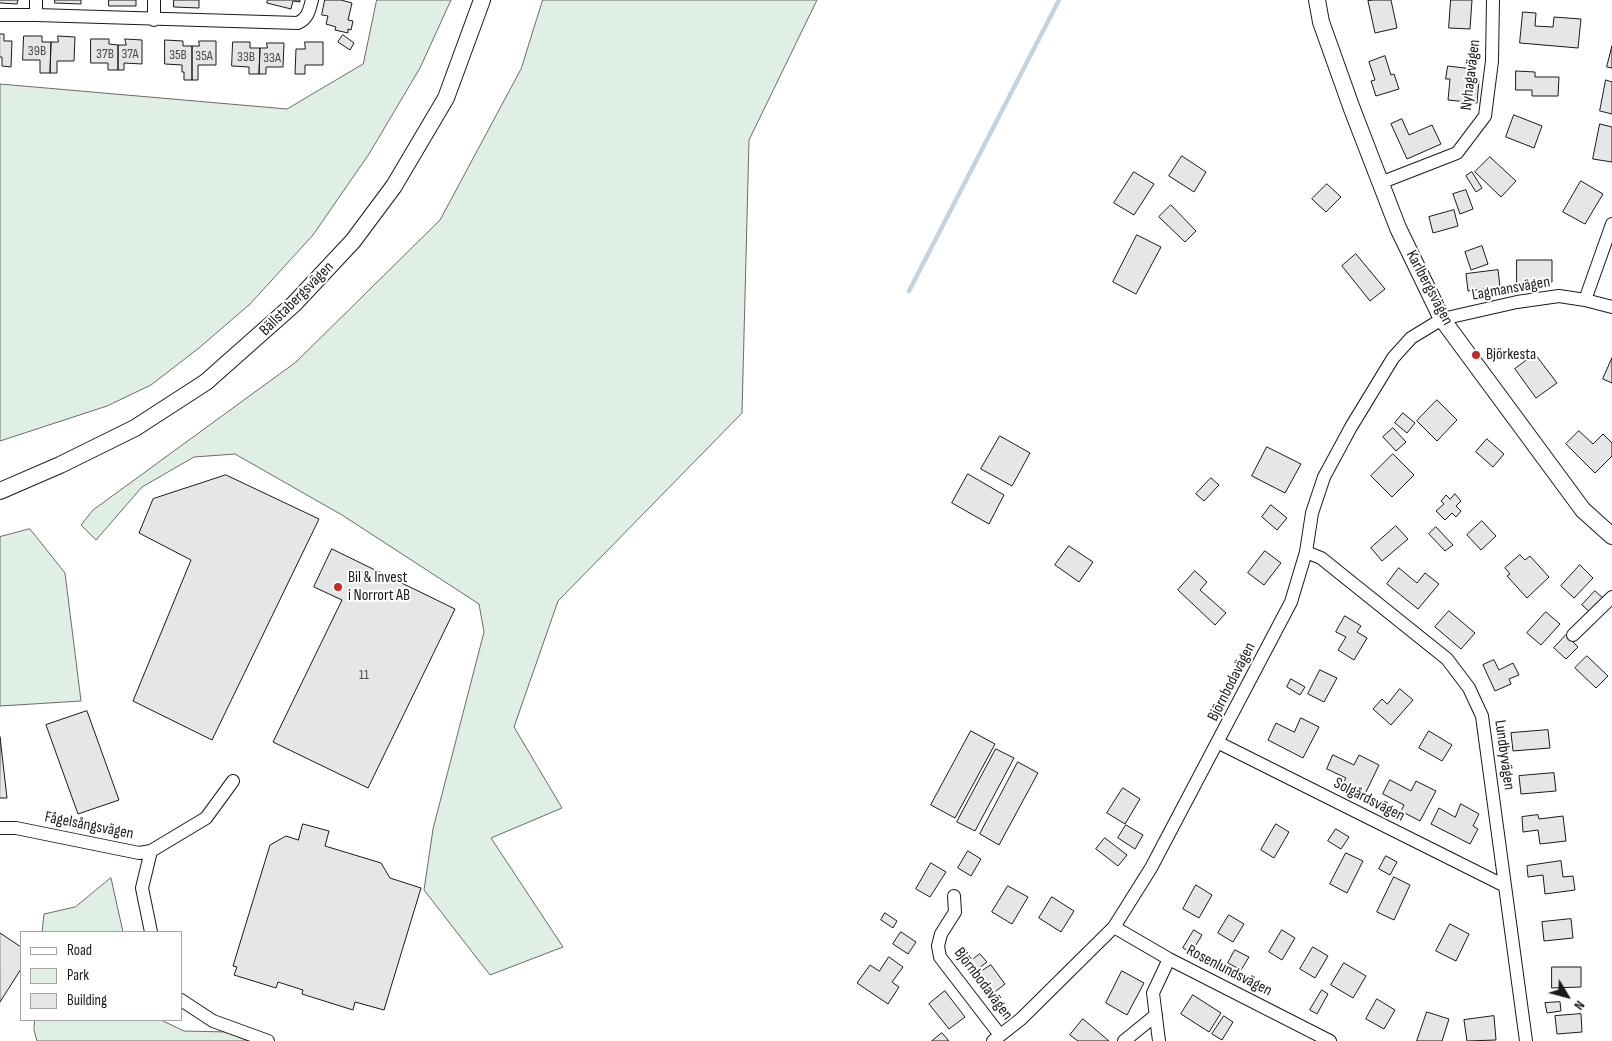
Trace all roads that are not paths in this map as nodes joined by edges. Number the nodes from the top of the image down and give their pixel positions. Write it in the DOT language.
graph roads {
  1 [pos="36,0"];
  2 [pos="154,0"];
  3 [pos="312,0"];
  4 [pos="482,0"];
  5 [pos="1317,0"];
  6 [pos="1493,0"];
  7 [pos="0,15"];
  8 [pos="36,15"];
  9 [pos="154,20"];
  10 [pos="1380,183"];
  11 [pos="1612,224"];
  12 [pos="1585,300"];
  13 [pos="1612,307"];
  14 [pos="1442,319"];
  15 [pos="0,491"];
  16 [pos="1612,536"];
  17 [pos="1306,552"];
  18 [pos="1612,597"];
  19 [pos="1573,635"];
  20 [pos="1219,742"];
  21 [pos="233,781"];
  22 [pos="0,828"];
  23 [pos="151,851"];
  24 [pos="1505,886"];
  25 [pos="954,896"];
  26 [pos="1114,927"];
  27 [pos="151,931"];
  28 [pos="1170,959"];
  29 [pos="182,1001"];
  30 [pos="1156,1015"];
  31 [pos="997,1038"];
  32 [pos="268,1041"];
  33 [pos="1124,1041"];
  34 [pos="1159,1041"];
  35 [pos="1330,1041"];
  36 [pos="1526,1041"];
  1 -- 8 [label="street"];
  2 -- 9 [label="street"];
  3 -- 9 [label="street"];
  4 -- 15 [label="street, Bällstabergsvägen"];
  5 -- 10 [label="street, Karlbergsvägen"];
  6 -- 10 [label="street, Nyhagavägen"];
  7 -- 8 [label="street"];
  8 -- 9 [label="street"];
  10 -- 14 [label="street, Karlbergsvägen"];
  11 -- 12 [label="street"];
  12 -- 13 [label="street, Lagmansvägen"];
  12 -- 14 [label="street, Lagmansvägen"];
  14 -- 16 [label="street, Karlbergsvägen"];
  14 -- 17 [label="street, Björnbodavägen"];
  17 -- 20 [label="street, Björnbodavägen"];
  17 -- 24 [label="street, Lundbyvägen"];
  18 -- 19 [label="street"];
  20 -- 24 [label="street, Solgårdsvägen"];
  20 -- 26 [label="street, Björnbodavägen"];
  21 -- 23 [label="street, Fågelsångsvägen"];
  22 -- 23 [label="street, Fågelsångsvägen"];
  23 -- 27 [label="street"];
  24 -- 36 [label="street, Lundbyvägen"];
  25 -- 31 [label="street, Björnbodavägen"];
  26 -- 28 [label="street, Rosenlundsvägen"];
  26 -- 31 [label="street, Björnbodavägen"];
  28 -- 30 [label="street"];
  28 -- 35 [label="street, Rosenlundsvägen"];
  29 -- 32 [label="street"];
  30 -- 33 [label="street"];
  30 -- 34 [label="street"];
}
